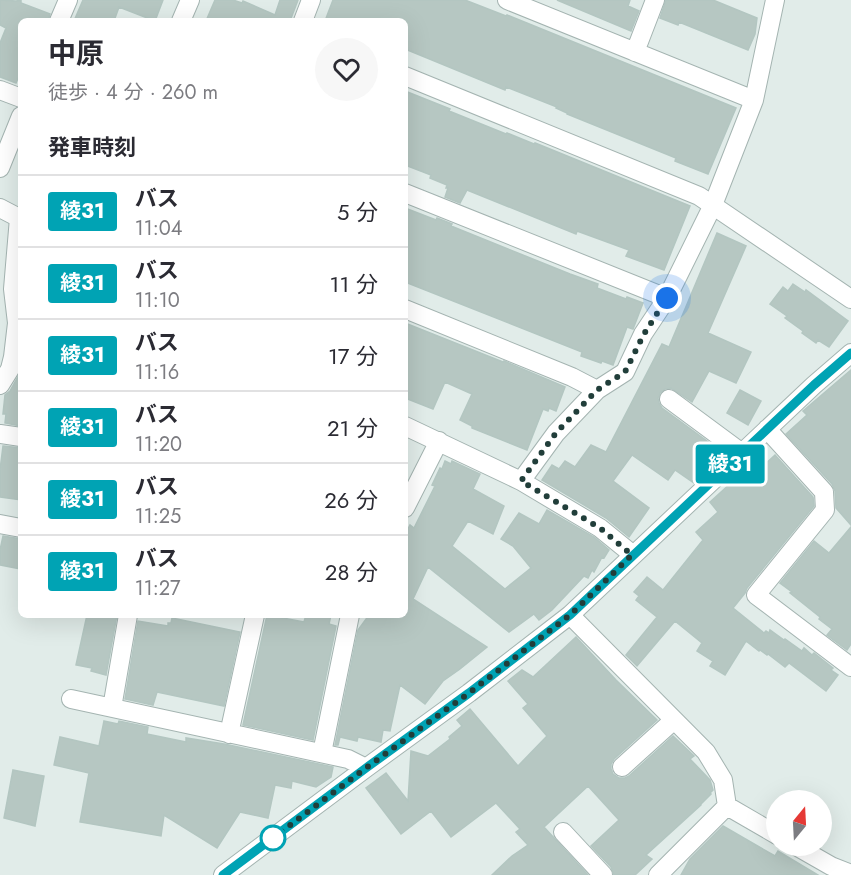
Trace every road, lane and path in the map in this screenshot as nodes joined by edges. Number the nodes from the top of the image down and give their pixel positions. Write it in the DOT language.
graph roads {
  1 [pos="190,0"];
  2 [pos="311,0"];
  3 [pos="507,0"];
  4 [pos="656,0"];
  5 [pos="776,0"];
  6 [pos="541,6"];
  7 [pos="182,18"];
  8 [pos="304,18"];
  9 [pos="635,52"];
  10 [pos="408,77"];
  11 [pos="0,90"];
  12 [pos="18,97"];
  13 [pos="754,100"];
  14 [pos="18,123"];
  15 [pos="0,168"];
  16 [pos="408,194"];
  17 [pos="713,205"];
  18 [pos="0,208"];
  19 [pos="18,218"];
  20 [pos="18,239"];
  21 [pos="667,298"];
  22 [pos="851,299"];
  23 [pos="408,310"];
  24 [pos="851,354"];
  25 [pos="7,356"];
  26 [pos="0,385"];
  27 [pos="597,390"];
  28 [pos="669,399"];
  29 [pos="408,427"];
  30 [pos="767,429"];
  31 [pos="0,434"];
  32 [pos="18,436"];
  33 [pos="439,441"];
  34 [pos="742,453"];
  35 [pos="521,481"];
  36 [pos="408,502"];
  37 [pos="0,524"];
  38 [pos="18,527"];
  39 [pos="632,555"];
  40 [pos="570,615"];
  41 [pos="127,618"];
  42 [pos="254,618"];
  43 [pos="349,618"];
  44 [pos="851,667"];
  45 [pos="71,699"];
  46 [pos="112,708"];
  47 [pos="674,720"];
  48 [pos="229,734"];
  49 [pos="322,753"];
  50 [pos="622,767"];
  51 [pos="366,768"];
  52 [pos="727,806"];
  53 [pos="766,829"];
  54 [pos="563,832"];
  55 [pos="814,856"];
  56 [pos="851,873"];
  57 [pos="223,875"];
  58 [pos="603,875"];
  59 [pos="658,875"];
  1 -- 7 [label="street"];
  2 -- 8 [label="street"];
  3 -- 6 [label="street"];
  4 -- 9 [label="street"];
  5 -- 13 [label="street"];
  6 -- 9 [label="street"];
  9 -- 13 [label="street"];
  10 -- 17 [label="street"];
  11 -- 12 [label="street"];
  13 -- 17 [label="street"];
  14 -- 15 [label="street"];
  16 -- 21 [label="street"];
  17 -- 21 [label="street"];
  17 -- 22 [label="street"];
  18 -- 19 [label="street"];
  20 -- 25 [label="street"];
  21 -- 27 [label="street"];
  23 -- 27 [label="street"];
  24 -- 30 [label="street"];
  25 -- 26 [label="street"];
  27 -- 35 [label="street"];
  28 -- 34 [label="street"];
  29 -- 33 [label="street"];
  30 -- 34 [label="street"];
  30 -- 44 [label="street"];
  31 -- 32 [label="street"];
  33 -- 35 [label="street"];
  33 -- 36 [label="street"];
  34 -- 39 [label="street"];
  35 -- 39 [label="street"];
  37 -- 38 [label="street"];
  39 -- 40 [label="street"];
  40 -- 47 [label="street"];
  40 -- 51 [label="street"];
  41 -- 46 [label="street"];
  42 -- 48 [label="street"];
  43 -- 49 [label="street"];
  45 -- 46 [label="street"];
  46 -- 48 [label="street"];
  47 -- 50 [label="street"];
  47 -- 52 [label="street"];
  48 -- 49 [label="street"];
  49 -- 51 [label="street"];
  51 -- 57 [label="street"];
  52 -- 53 [label="street"];
  52 -- 59 [label="street"];
  54 -- 58 [label="street"];
  55 -- 56 [label="street"];
}
